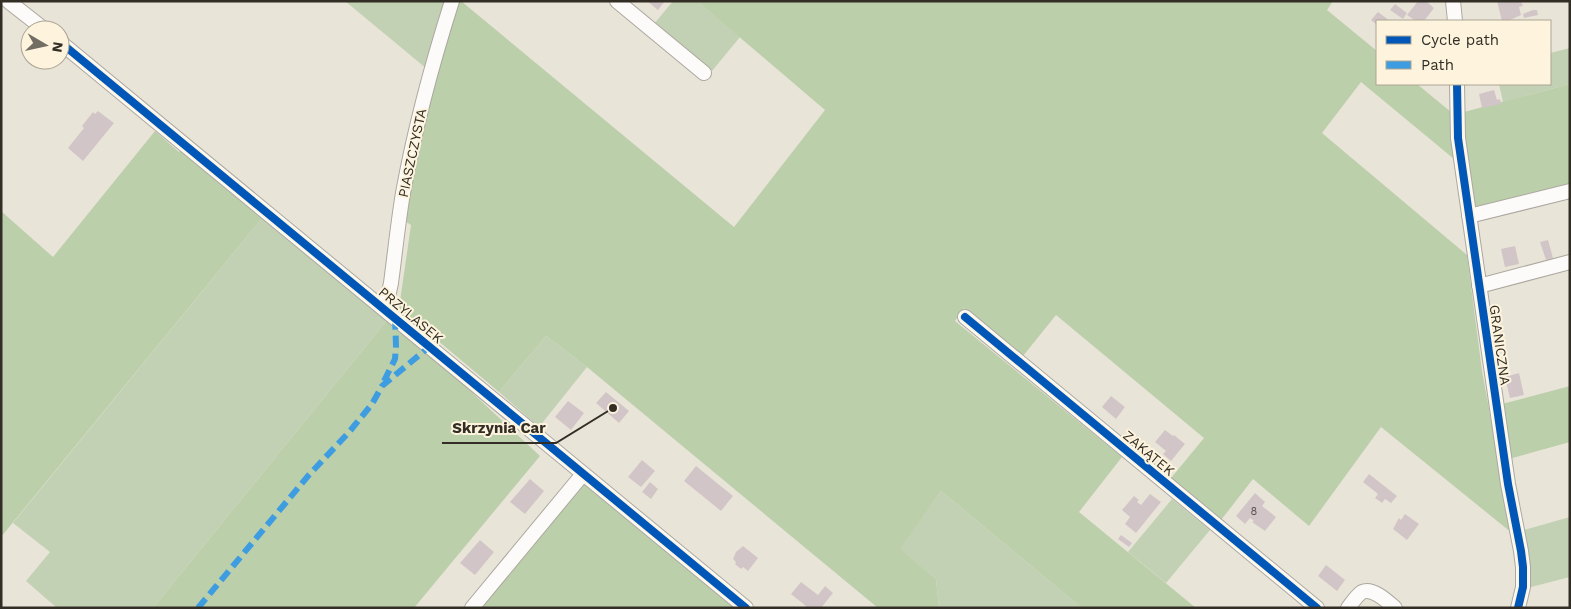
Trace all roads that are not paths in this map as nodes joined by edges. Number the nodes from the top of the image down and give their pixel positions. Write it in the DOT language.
graph roads {
  1 [pos="8,1"];
  2 [pos="452,1"];
  3 [pos="617,1"];
  4 [pos="1453,1"];
  5 [pos="32,20"];
  6 [pos="1455,20"];
  7 [pos="70,50"];
  8 [pos="704,73"];
  9 [pos="1457,85"];
  10 [pos="1570,191"];
  11 [pos="1469,216"];
  12 [pos="1570,262"];
  13 [pos="1479,286"];
  14 [pos="382,307"];
  15 [pos="965,317"];
  16 [pos="583,474"];
  17 [pos="472,608"];
  18 [pos="746,608"];
  19 [pos="1318,608"];
  20 [pos="1348,608"];
  21 [pos="1396,608"];
  22 [pos="1518,608"];
  1 -- 5 [label="street"];
  2 -- 14 [label="street, PIASZCZYSTA"];
  3 -- 8 [label="street"];
  4 -- 6 [label="street"];
  7 -- 14 [label="street, PRZYLASEK"];
  9 -- 11 [label="street, GRANICZNA"];
  10 -- 11 [label="street"];
  11 -- 13 [label="street, GRANICZNA"];
  12 -- 13 [label="street"];
  13 -- 22 [label="street, GRANICZNA"];
  14 -- 16 [label="street, PRZYLASEK"];
  15 -- 19 [label="street, ZAKĄTEK"];
  16 -- 17 [label="street"];
  16 -- 18 [label="street, PRZYLASEK"];
  20 -- 21 [label="street"];
}
